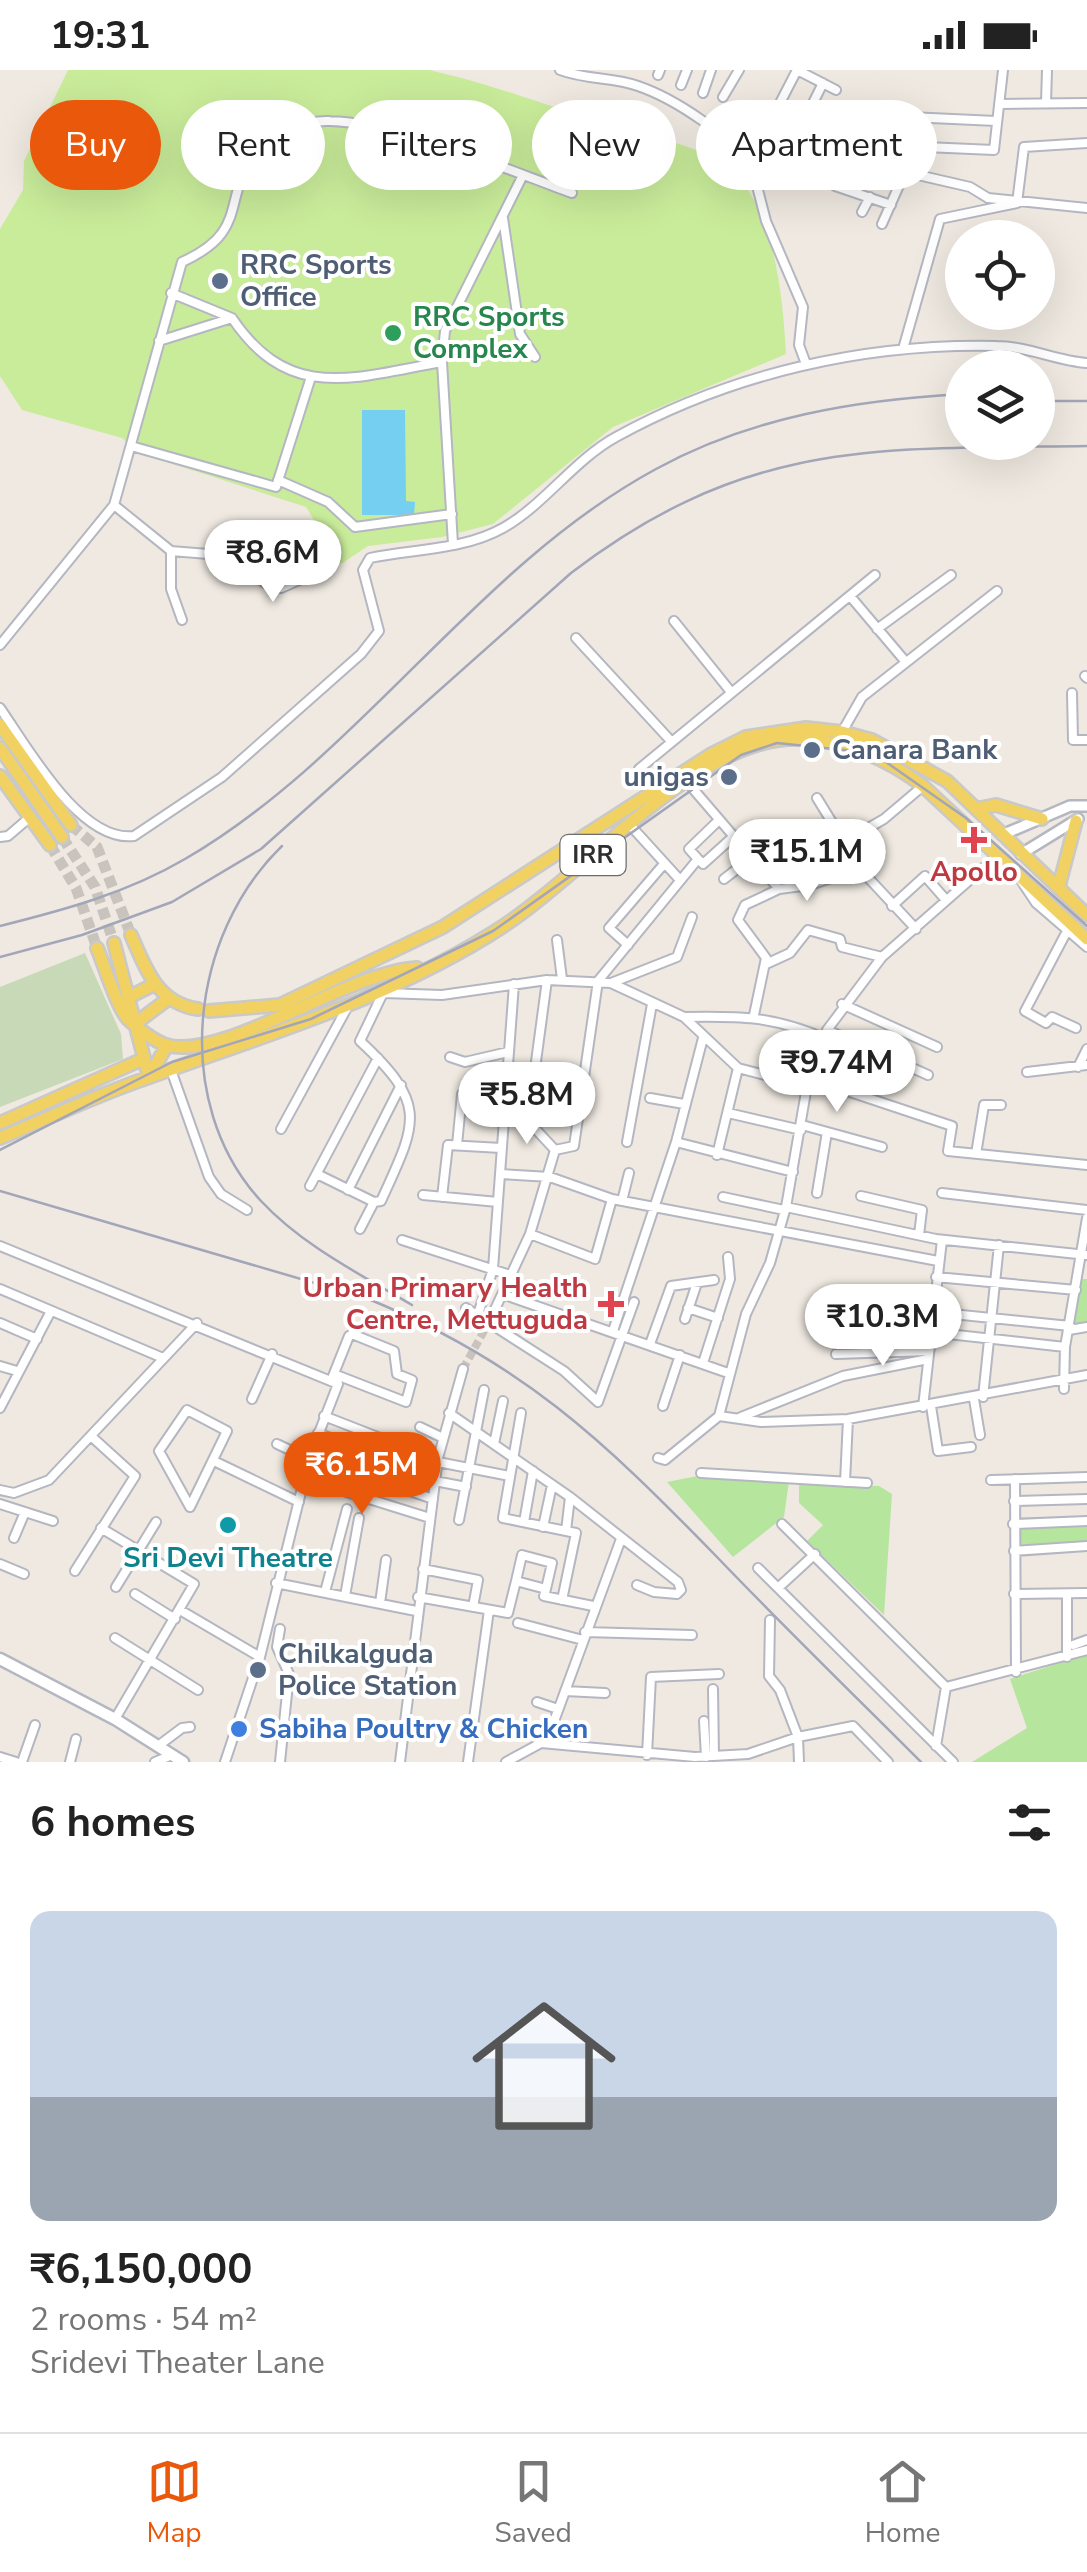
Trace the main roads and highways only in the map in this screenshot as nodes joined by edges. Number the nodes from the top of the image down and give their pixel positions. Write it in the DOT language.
graph roads {
  1 [pos="0,725"];
  2 [pos="0,748"];
  3 [pos="0,776"];
  4 [pos="976,809"];
  5 [pos="1042,818"];
  6 [pos="1076,820"];
  7 [pos="71,825"];
  8 [pos="62,837"];
  9 [pos="50,845"];
  10 [pos="531,874"];
  11 [pos="1059,886"];
  12 [pos="510,887"];
  13 [pos="544,893"];
  14 [pos="526,908"];
  15 [pos="1087,915"];
  16 [pos="130,935"];
  17 [pos="1087,939"];
  18 [pos="114,943"];
  19 [pos="96,948"];
  20 [pos="426,968"];
  21 [pos="155,984"];
  22 [pos="129,996"];
  23 [pos="168,999"];
  24 [pos="136,1022"];
  25 [pos="167,1046"];
  26 [pos="143,1059"];
  27 [pos="150,1076"];
  28 [pos="0,1123"];
  29 [pos="0,1138"];
  30 [pos="0,1659"];
  31 [pos="184,1762"];
  1 -- 7 [label="main road"];
  2 -- 8 [label="main road"];
  3 -- 9 [label="main road"];
  4 -- 5 [label="main road"];
  4 -- 10 [label="main road, IRR"];
  4 -- 11 [label="main road, IRR"];
  6 -- 11 [label="main road"];
  10 -- 12 [label="main road, IRR"];
  10 -- 13 [label="main road"];
  11 -- 15 [label="main road, IRR"];
  12 -- 14 [label="main road"];
  12 -- 23 [label="main road, IRR"];
  13 -- 14 [label="main road, IRR"];
  13 -- 17 [label="main road, IRR"];
  14 -- 20 [label="main road, IRR"];
  16 -- 21 [label="main road"];
  18 -- 22 [label="main road"];
  19 -- 24 [label="main road"];
  20 -- 25 [label="main road, IRR"];
  20 -- 27 [label="main road, IRR"];
  21 -- 22 [label="main road"];
  21 -- 23 [label="main road"];
  22 -- 24 [label="main road"];
  23 -- 24 [label="main road"];
  24 -- 25 [label="main road"];
  24 -- 26 [label="main road"];
  25 -- 27 [label="main road"];
  26 -- 27 [label="main road"];
  26 -- 28 [label="main road"];
  27 -- 29 [label="main road"];
  30 -- 31 [label="main road"];
}
